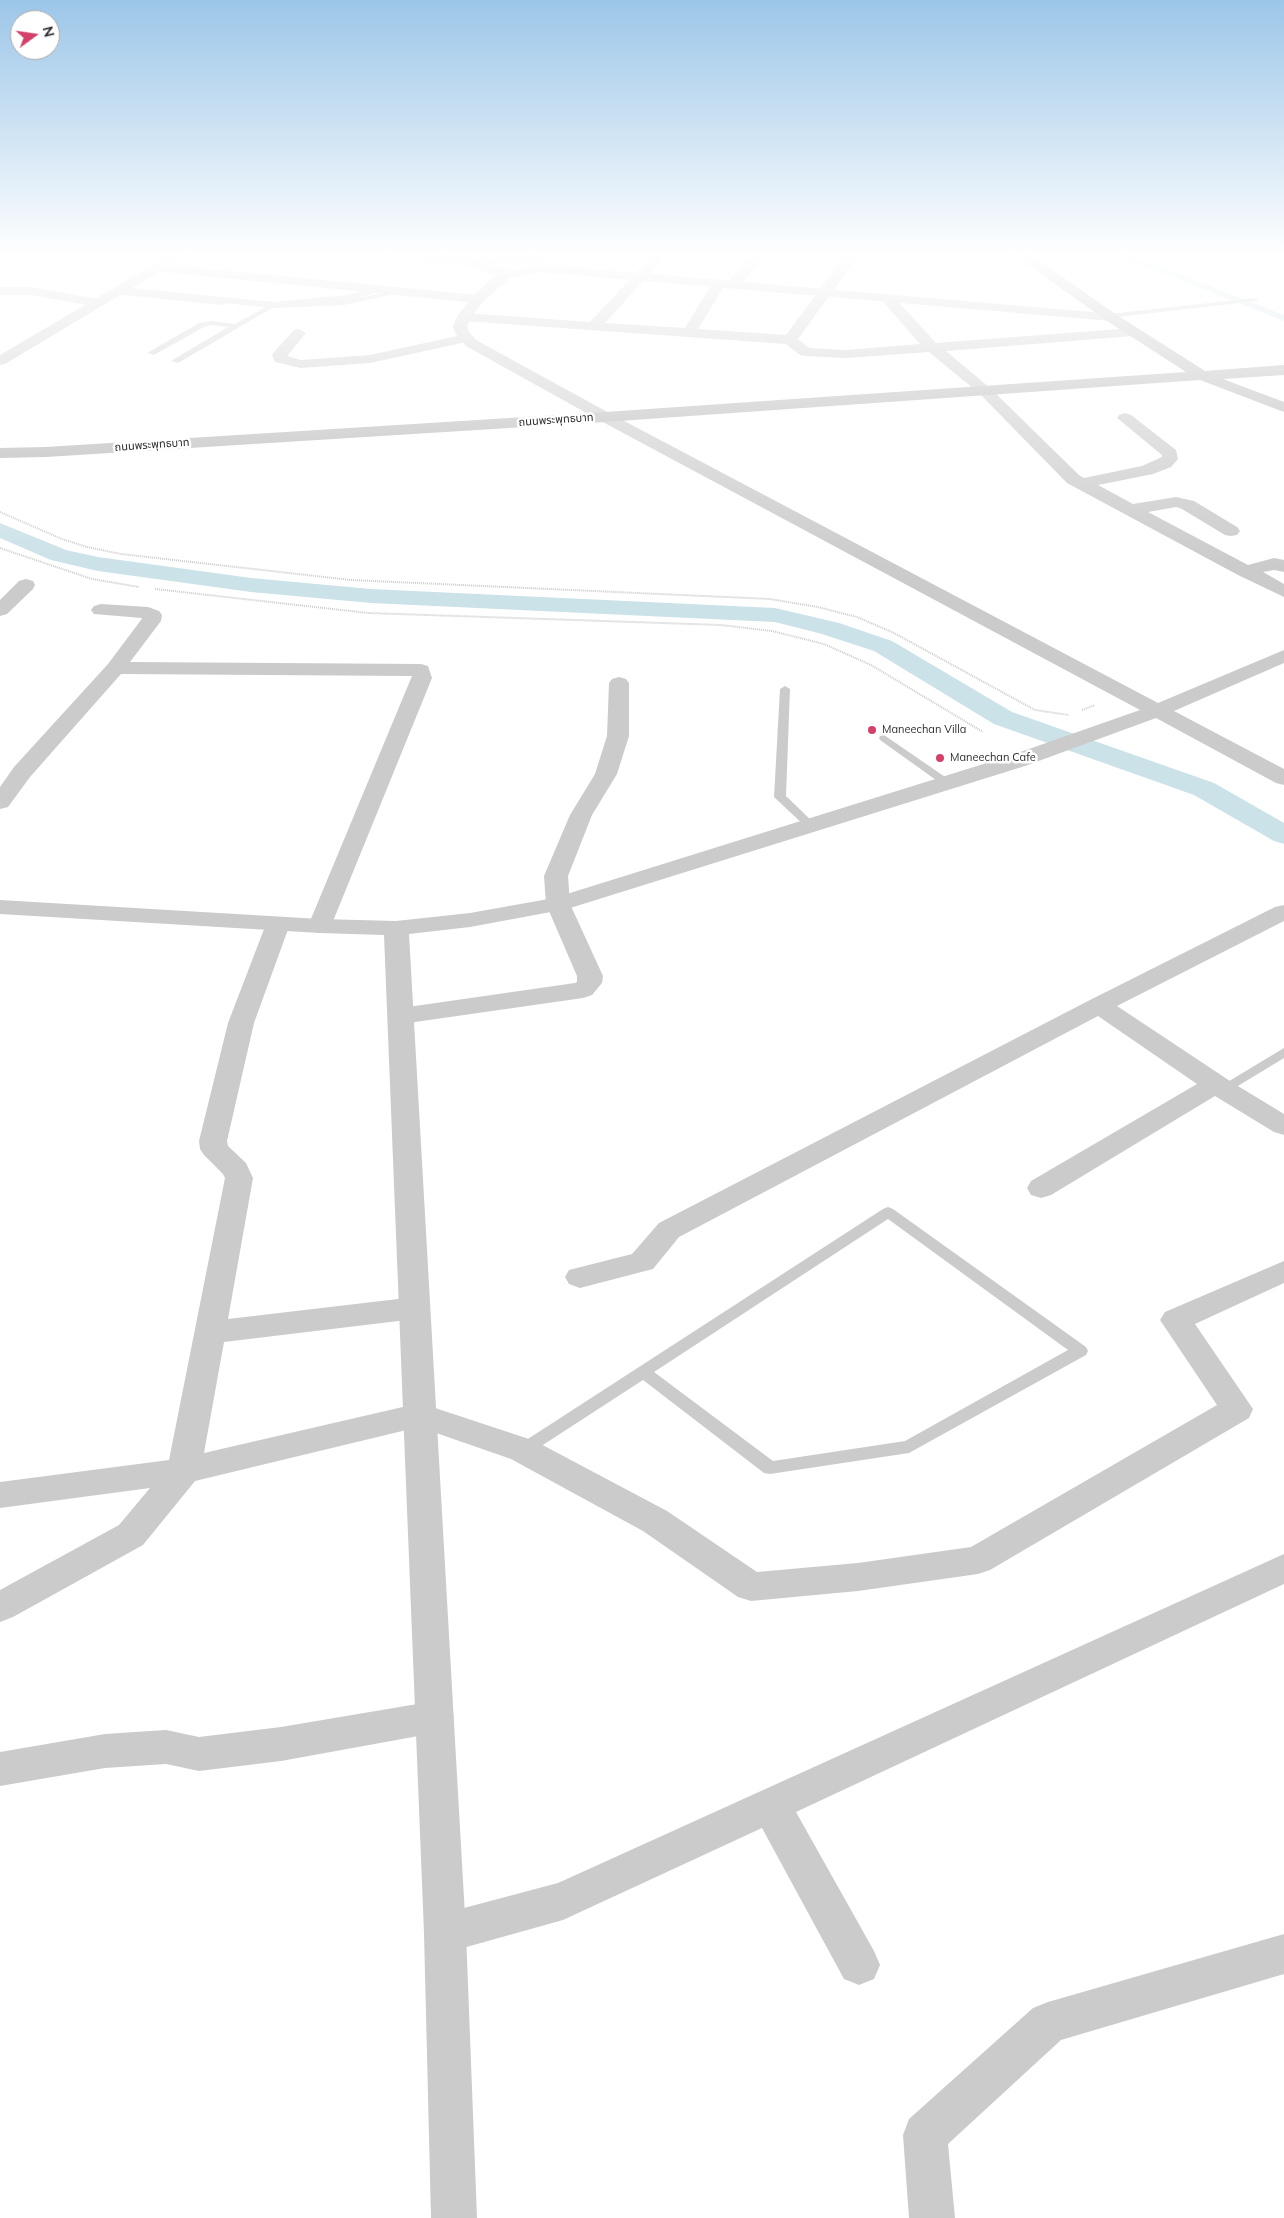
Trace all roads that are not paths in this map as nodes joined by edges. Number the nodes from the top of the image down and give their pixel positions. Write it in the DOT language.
graph roads {
  1 [pos="179,359"];
  2 [pos="280,359"];
  3 [pos="364,359"];
  4 [pos="499,359"];
  5 [pos="946,359"];
  6 [pos="1175,359"];
  7 [pos="175,361"];
  8 [pos="1284,370"];
  9 [pos="1202,376"];
  10 [pos="985,391"];
  11 [pos="1284,407"];
  12 [pos="605,417"];
  13 [pos="1124,418"];
  14 [pos="0,453"];
  15 [pos="1081,484"];
  16 [pos="1129,510"];
  17 [pos="1231,531"];
  18 [pos="1284,566"];
  19 [pos="1245,571"];
  20 [pos="26,584"];
  21 [pos="1284,591"];
  22 [pos="0,610"];
  23 [pos="102,610"];
  24 [pos="1284,656"];
  25 [pos="115,668"];
  26 [pos="618,683"];
  27 [pos="785,689"];
  28 [pos="1156,711"];
  29 [pos="884,738"];
  30 [pos="1284,778"];
  31 [pos="947,783"];
  32 [pos="0,802"];
  33 [pos="812,826"];
  34 [pos="558,904"];
  35 [pos="0,907"];
  36 [pos="1284,912"];
  37 [pos="278,924"];
  38 [pos="320,926"];
  39 [pos="396,928"];
  40 [pos="1099,1005"];
  41 [pos="401,1016"];
  42 [pos="1284,1052"];
  43 [pos="1220,1086"];
  44 [pos="1284,1126"];
  45 [pos="1041,1188"];
  46 [pos="1284,1271"];
  47 [pos="580,1277"];
  48 [pos="415,1308"];
  49 [pos="212,1332"];
  50 [pos="643,1372"];
  51 [pos="420,1415"];
  52 [pos="523,1450"];
  53 [pos="184,1470"];
  54 [pos="0,1495"];
  55 [pos="1284,1568"];
  56 [pos="0,1608"];
  57 [pos="435,1717"];
  58 [pos="0,1769"];
  59 [pos="771,1806"];
  60 [pos="445,1933"];
  61 [pos="1284,1954"];
  62 [pos="859,1965"];
  63 [pos="454,2218"];
  64 [pos="932,2218"];
  1 -- 7 [label="lane"];
  2 -- 3 [label="street"];
  4 -- 12 [label="street"];
  5 -- 10 [label="street"];
  6 -- 9 [label="main road"];
  8 -- 9 [label="main road, ถนนพระพุทธบาท"];
  9 -- 10 [label="main road, ถนนพระพุทธบาท"];
  9 -- 11 [label="main road"];
  10 -- 12 [label="main road, ถนนพระพุทธบาท"];
  10 -- 15 [label="street"];
  12 -- 14 [label="main road, ถนนพระพุทธบาท"];
  12 -- 28 [label="street"];
  13 -- 15 [label="street"];
  15 -- 16 [label="street"];
  16 -- 17 [label="street"];
  16 -- 19 [label="street"];
  18 -- 19 [label="street"];
  19 -- 21 [label="street"];
  20 -- 22 [label="street"];
  23 -- 25 [label="street"];
  24 -- 28 [label="street"];
  25 -- 32 [label="street"];
  25 -- 38 [label="street"];
  26 -- 34 [label="street"];
  27 -- 33 [label="lane"];
  28 -- 30 [label="street"];
  28 -- 31 [label="street"];
  29 -- 31 [label="lane"];
  31 -- 33 [label="street"];
  33 -- 34 [label="street"];
  34 -- 39 [label="street"];
  34 -- 41 [label="street"];
  35 -- 37 [label="street"];
  36 -- 40 [label="street"];
  37 -- 38 [label="street"];
  37 -- 49 [label="street"];
  38 -- 39 [label="street"];
  39 -- 41 [label="street"];
  40 -- 43 [label="street"];
  40 -- 47 [label="street"];
  41 -- 48 [label="street"];
  42 -- 43 [label="lane"];
  43 -- 44 [label="street"];
  43 -- 45 [label="street"];
  46 -- 52 [label="street"];
  48 -- 49 [label="street"];
  48 -- 51 [label="street"];
  49 -- 53 [label="street"];
  50 -- 50 [label="lane"];
  50 -- 52 [label="lane"];
  51 -- 52 [label="street"];
  51 -- 53 [label="street"];
  51 -- 57 [label="street"];
  53 -- 54 [label="street"];
  53 -- 56 [label="street"];
  55 -- 59 [label="street"];
  57 -- 58 [label="street"];
  57 -- 60 [label="street"];
  59 -- 60 [label="street"];
  59 -- 62 [label="street"];
  60 -- 63 [label="street"];
  61 -- 64 [label="street"];
}
